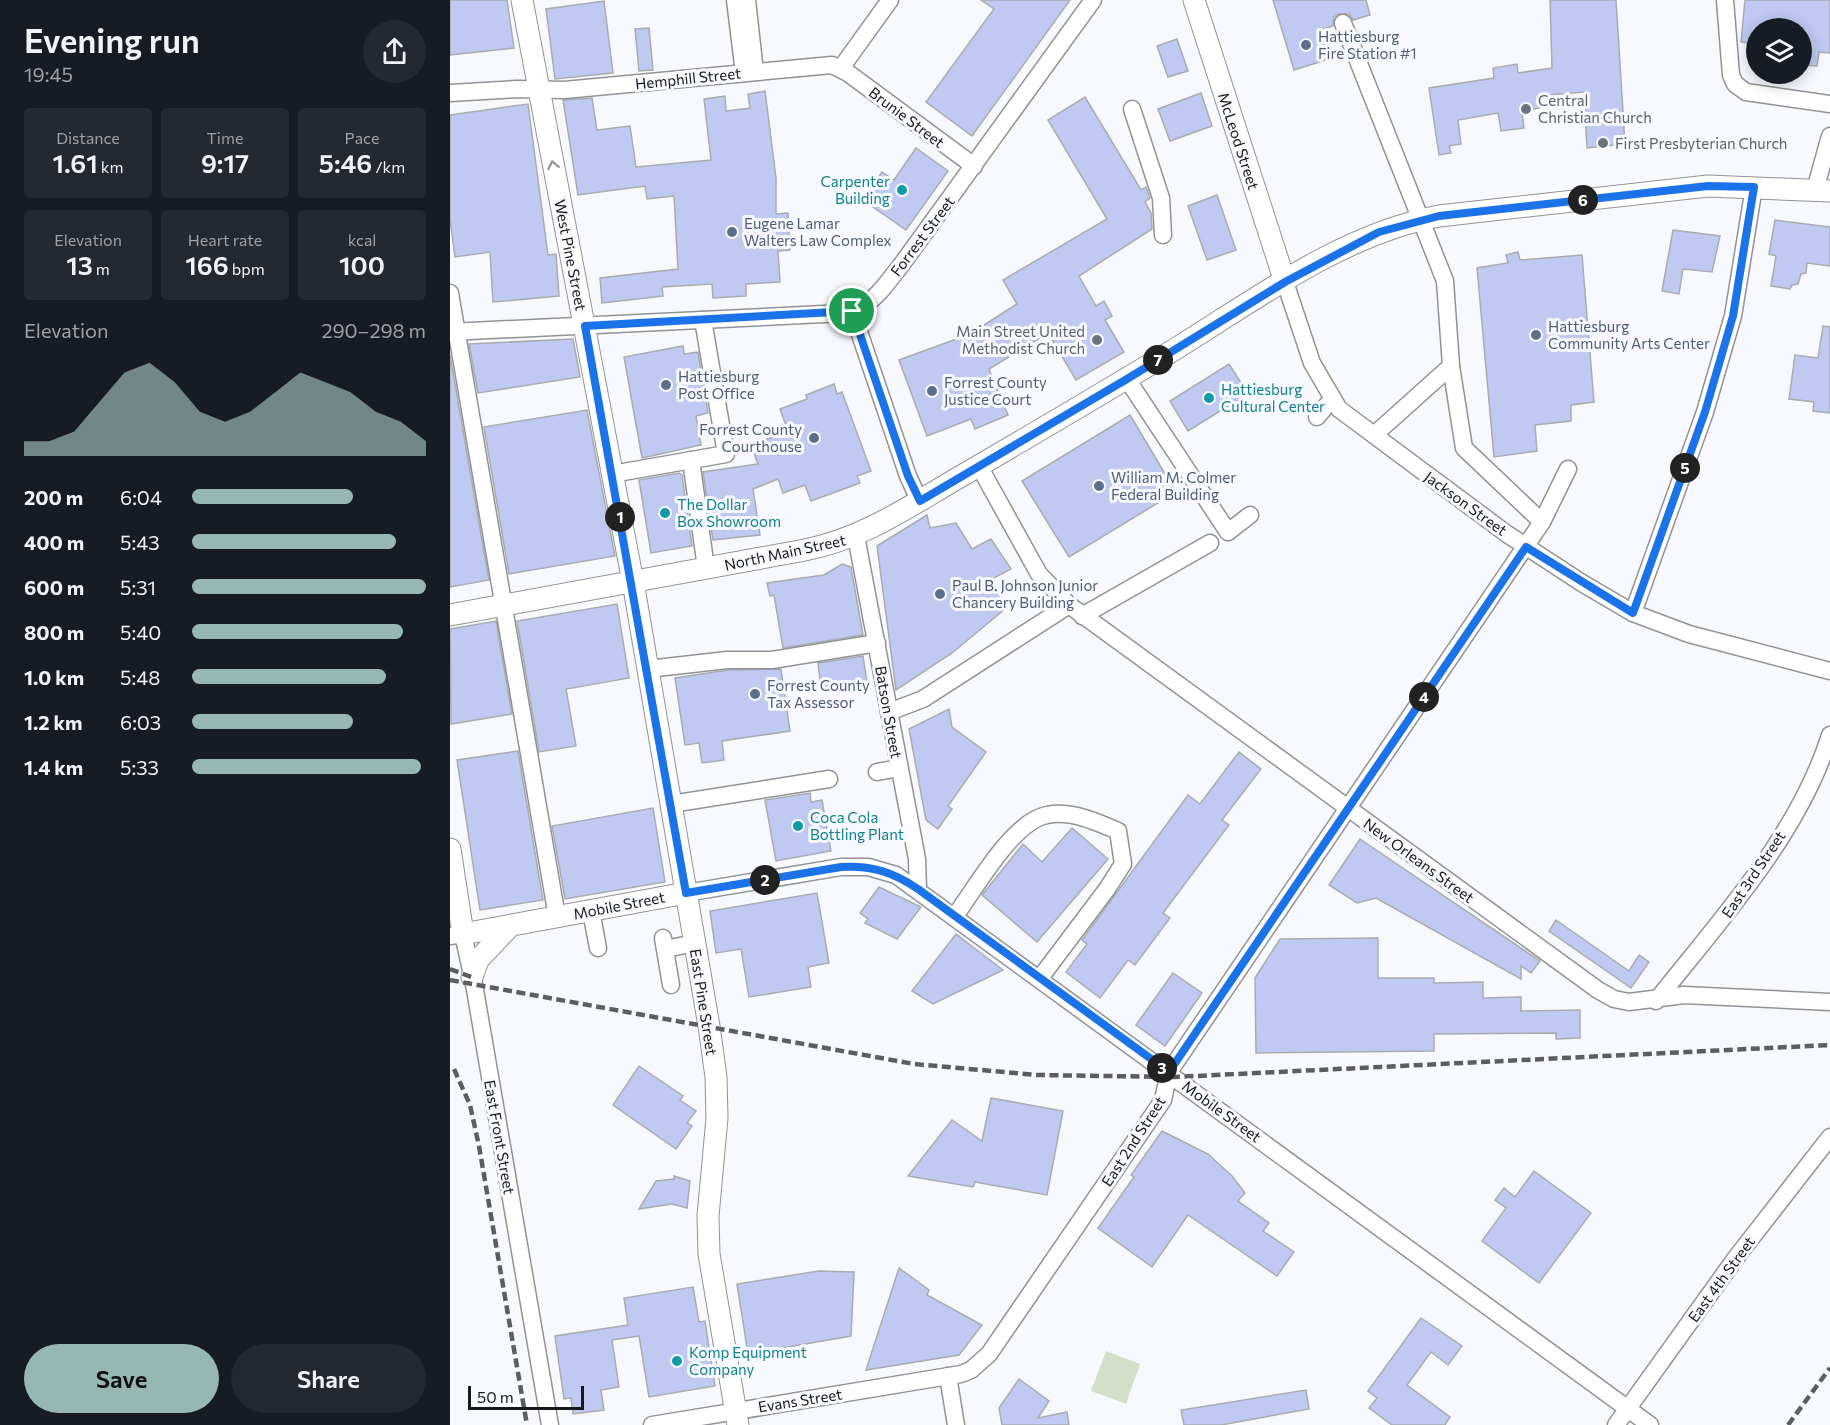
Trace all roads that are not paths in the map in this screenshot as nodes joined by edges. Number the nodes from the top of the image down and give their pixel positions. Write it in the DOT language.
graph roads {
  1 [pos="522,0"];
  2 [pos="735,0"];
  3 [pos="747,0"];
  4 [pos="890,0"];
  5 [pos="1093,0"];
  6 [pos="1194,0"];
  7 [pos="1725,0"];
  8 [pos="1343,23"];
  9 [pos="841,68"];
  10 [pos="749,72"];
  11 [pos="538,89"];
  12 [pos="450,93"];
  13 [pos="1830,104"];
  14 [pos="1132,109"];
  15 [pos="1830,136"];
  16 [pos="974,166"];
  17 [pos="1754,187"];
  18 [pos="1823,190"];
  19 [pos="1420,220"];
  20 [pos="1163,235"];
  21 [pos="1285,282"];
  22 [pos="450,293"];
  23 [pos="852,311"];
  24 [pos="703,320"];
  25 [pos="585,326"];
  26 [pos="453,332"];
  27 [pos="1451,366"];
  28 [pos="1127,379"];
  29 [pos="1332,399"];
  30 [pos="1317,417"];
  31 [pos="1374,435"];
  32 [pos="691,460"];
  33 [pos="979,466"];
  34 [pos="1568,469"];
  35 [pos="612,474"];
  36 [pos="920,501"];
  37 [pos="1250,515"];
  38 [pos="1542,522"];
  39 [pos="856,536"];
  40 [pos="1210,543"];
  41 [pos="1526,547"];
  42 [pos="706,568"];
  43 [pos="633,582"];
  44 [pos="504,605"];
  45 [pos="1076,611"];
  46 [pos="1633,613"];
  47 [pos="450,615"];
  48 [pos="877,642"];
  49 [pos="648,669"];
  50 [pos="1830,671"];
  51 [pos="889,712"];
  52 [pos="1830,735"];
  53 [pos="899,768"];
  54 [pos="877,772"];
  55 [pos="829,779"];
  56 [pos="671,804"];
  57 [pos="1348,808"];
  58 [pos="450,849"];
  59 [pos="918,889"];
  60 [pos="686,893"];
  61 [pos="591,911"];
  62 [pos="955,916"];
  63 [pos="557,917"];
  64 [pos="511,925"];
  65 [pos="457,935"];
  66 [pos="695,943"];
  67 [pos="598,948"];
  68 [pos="472,977"];
  69 [pos="1040,978"];
  70 [pos="671,985"];
  71 [pos="1656,1001"];
  72 [pos="1830,1002"];
  73 [pos="1169,1072"];
  74 [pos="1830,1137"];
  75 [pos="948,1376"];
  76 [pos="1628,1409"];
  77 [pos="737,1418"];
  78 [pos="550,1425"];
  79 [pos="652,1425"];
  80 [pos="956,1425"];
  81 [pos="1616,1425"];
  82 [pos="1650,1425"];
  1 -- 11 [label="main road, West Pine Street"];
  2 -- 10 [label="street"];
  3 -- 10 [label="street"];
  4 -- 9 [label="street"];
  5 -- 16 [label="street, Forrest Street"];
  6 -- 21 [label="main road, McLeod Street"];
  7 -- 13 [label="street"];
  8 -- 19 [label="street"];
  9 -- 10 [label="street, Hemphill Street"];
  9 -- 16 [label="street, Brunie Street"];
  10 -- 11 [label="street, Hemphill Street"];
  11 -- 12 [label="street, Hemphill Street"];
  25 -- 11 [label="main road, West Pine Street, one-way"];
  14 -- 20 [label="street"];
  15 -- 18 [label="street"];
  16 -- 23 [label="street, Forrest Street"];
  17 -- 18 [label="main road, North Main Street"];
  17 -- 19 [label="main road, North Main Street"];
  17 -- 46 [label="street"];
  19 -- 21 [label="main road, North Main Street"];
  19 -- 27 [label="street"];
  21 -- 28 [label="main road, North Main Street"];
  21 -- 29 [label="street, Jackson Street"];
  22 -- 26 [label="street"];
  23 -- 24 [label="street, Forrest Street"];
  23 -- 36 [label="street"];
  24 -- 25 [label="street, Forrest Street"];
  24 -- 32 [label="street"];
  25 -- 26 [label="street, Forrest Street"];
  25 -- 35 [label="main road, West Pine Street"];
  26 -- 44 [label="street"];
  27 -- 31 [label="street"];
  27 -- 38 [label="street"];
  28 -- 33 [label="main road, North Main Street"];
  28 -- 37 [label="street"];
  29 -- 30 [label="street"];
  29 -- 31 [label="street, Jackson Street"];
  31 -- 41 [label="street, Jackson Street"];
  32 -- 35 [label="street"];
  32 -- 42 [label="street"];
  33 -- 36 [label="main road, North Main Street"];
  33 -- 45 [label="street, New Orleans Street"];
  34 -- 38 [label="street, East 2nd Street"];
  35 -- 43 [label="main road, West Pine Street"];
  36 -- 39 [label="main road, North Main Street"];
  38 -- 41 [label="street, East 2nd Street"];
  39 -- 42 [label="main road, North Main Street"];
  39 -- 48 [label="street, Batson Street"];
  40 -- 45 [label="street"];
  41 -- 46 [label="street, Jackson Street"];
  41 -- 57 [label="street, East 2nd Street"];
  42 -- 43 [label="main road, North Main Street"];
  43 -- 44 [label="main road, North Main Street"];
  43 -- 49 [label="main road, East Pine Street"];
  44 -- 47 [label="main road, North Main Street"];
  44 -- 63 [label="street"];
  45 -- 51 [label="street"];
  45 -- 57 [label="street, New Orleans Street"];
  46 -- 50 [label="street, Jackson Street"];
  48 -- 49 [label="street"];
  48 -- 51 [label="street, Batson Street"];
  49 -- 56 [label="main road, East Pine Street"];
  51 -- 53 [label="street, Batson Street"];
  52 -- 71 [label="street, East 3rd Street"];
  53 -- 54 [label="street"];
  53 -- 59 [label="street, Batson Street"];
  55 -- 56 [label="street"];
  56 -- 60 [label="main road, East Pine Street"];
  57 -- 71 [label="street, New Orleans Street"];
  57 -- 73 [label="street, East 2nd Street"];
  58 -- 65 [label="main road, East Front Street"];
  59 -- 60 [label="street, Mobile Street"];
  59 -- 62 [label="street, Mobile Street"];
  60 -- 61 [label="main road, Mobile Street"];
  60 -- 66 [label="main road, East Pine Street"];
  61 -- 63 [label="main road, Mobile Street"];
  61 -- 67 [label="street"];
  62 -- 69 [label="street, Mobile Street"];
  62 -- 69 [label="street"];
  63 -- 64 [label="main road, Mobile Street"];
  64 -- 65 [label="main road, Mobile Street"];
  64 -- 68 [label="main road"];
  65 -- 68 [label="street, East Front Street"];
  66 -- 70 [label="street"];
  66 -- 77 [label="main road, East Pine Street"];
  68 -- 78 [label="street, East Front Street"];
  69 -- 73 [label="street, Mobile Street"];
  71 -- 72 [label="street, New Orleans Street"];
  73 -- 75 [label="street, East 2nd Street"];
  73 -- 76 [label="street, Mobile Street"];
  74 -- 76 [label="street, East 4th Street"];
  75 -- 77 [label="street, Evans Street"];
  75 -- 80 [label="street"];
  76 -- 81 [label="street, East 4th Street"];
  76 -- 82 [label="street, Mobile Street"];
  77 -- 79 [label="street, Evans Street"];
}
